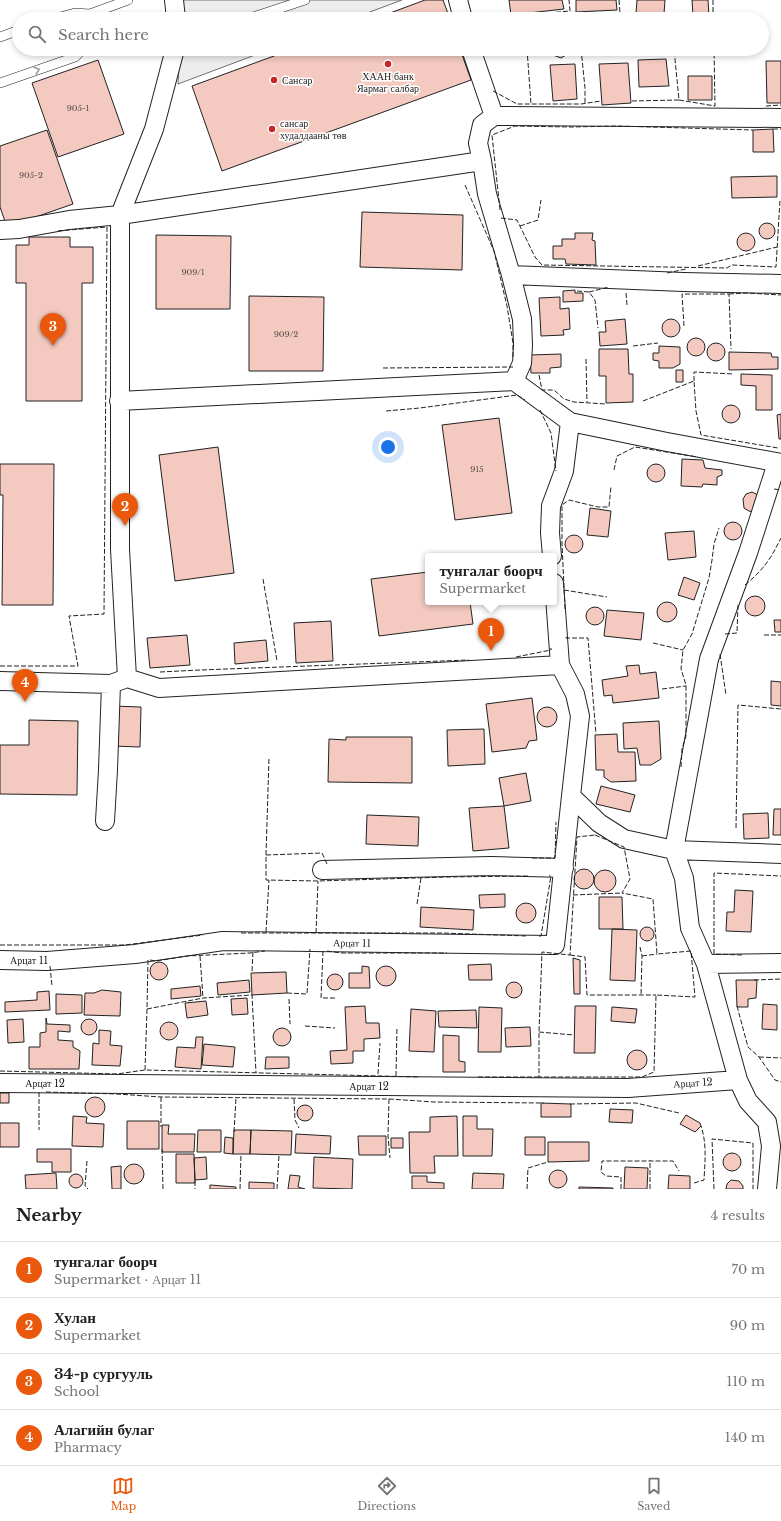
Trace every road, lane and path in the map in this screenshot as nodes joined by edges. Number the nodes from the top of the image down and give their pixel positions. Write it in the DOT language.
graph roads {
  1 [pos="128,0"];
  2 [pos="174,0"];
  3 [pos="305,0"];
  4 [pos="458,0"];
  5 [pos="100,12"];
  6 [pos="175,12"];
  7 [pos="268,12"];
  8 [pos="461,12"];
  9 [pos="12,33"];
  10 [pos="0,37"];
  11 [pos="76,56"];
  12 [pos="173,56"];
  13 [pos="473,56"];
  14 [pos="0,83"];
  15 [pos="494,116"];
  16 [pos="781,118"];
  17 [pos="482,161"];
  18 [pos="120,214"];
  19 [pos="0,230"];
  20 [pos="511,274"];
  21 [pos="781,284"];
  22 [pos="514,380"];
  23 [pos="119,401"];
  24 [pos="570,422"];
  25 [pos="779,463"];
  26 [pos="552,553"];
  27 [pos="556,605"];
  28 [pos="560,665"];
  29 [pos="0,681"];
  30 [pos="119,681"];
  31 [pos="571,796"];
  32 [pos="105,821"];
  33 [pos="674,850"];
  34 [pos="781,854"];
  35 [pos="564,868"];
  36 [pos="322,870"];
  37 [pos="0,960"];
  38 [pos="781,963"];
  39 [pos="706,964"];
  40 [pos="738,1080"];
  41 [pos="0,1083"];
  42 [pos="774,1120"];
  43 [pos="767,1189"];
  1 -- 5 [label="lane"];
  2 -- 6 [label="street"];
  3 -- 7 [label="lane"];
  4 -- 8 [label="street"];
  9 -- 10 [label="lane"];
  14 -- 11 [label="lane, one-way"];
  12 -- 18 [label="street"];
  13 -- 15 [label="street"];
  15 -- 16 [label="street"];
  15 -- 17 [label="street"];
  17 -- 18 [label="street"];
  17 -- 20 [label="street"];
  18 -- 19 [label="street"];
  18 -- 23 [label="street"];
  20 -- 21 [label="street"];
  20 -- 22 [label="street"];
  22 -- 23 [label="street"];
  22 -- 24 [label="street"];
  23 -- 30 [label="street"];
  24 -- 25 [label="street"];
  24 -- 26 [label="street"];
  25 -- 33 [label="street"];
  27 -- 28 [label="street"];
  28 -- 30 [label="street"];
  28 -- 31 [label="street, Арцат 11"];
  29 -- 30 [label="street"];
  30 -- 32 [label="street"];
  31 -- 33 [label="street"];
  31 -- 35 [label="street, Арцат 11"];
  33 -- 34 [label="street"];
  33 -- 39 [label="street"];
  35 -- 36 [label="street"];
  35 -- 37 [label="street, Арцат 11"];
  38 -- 39 [label="street"];
  39 -- 40 [label="street"];
  40 -- 41 [label="street, Арцат 12"];
  40 -- 42 [label="street"];
  42 -- 43 [label="street"];
}
